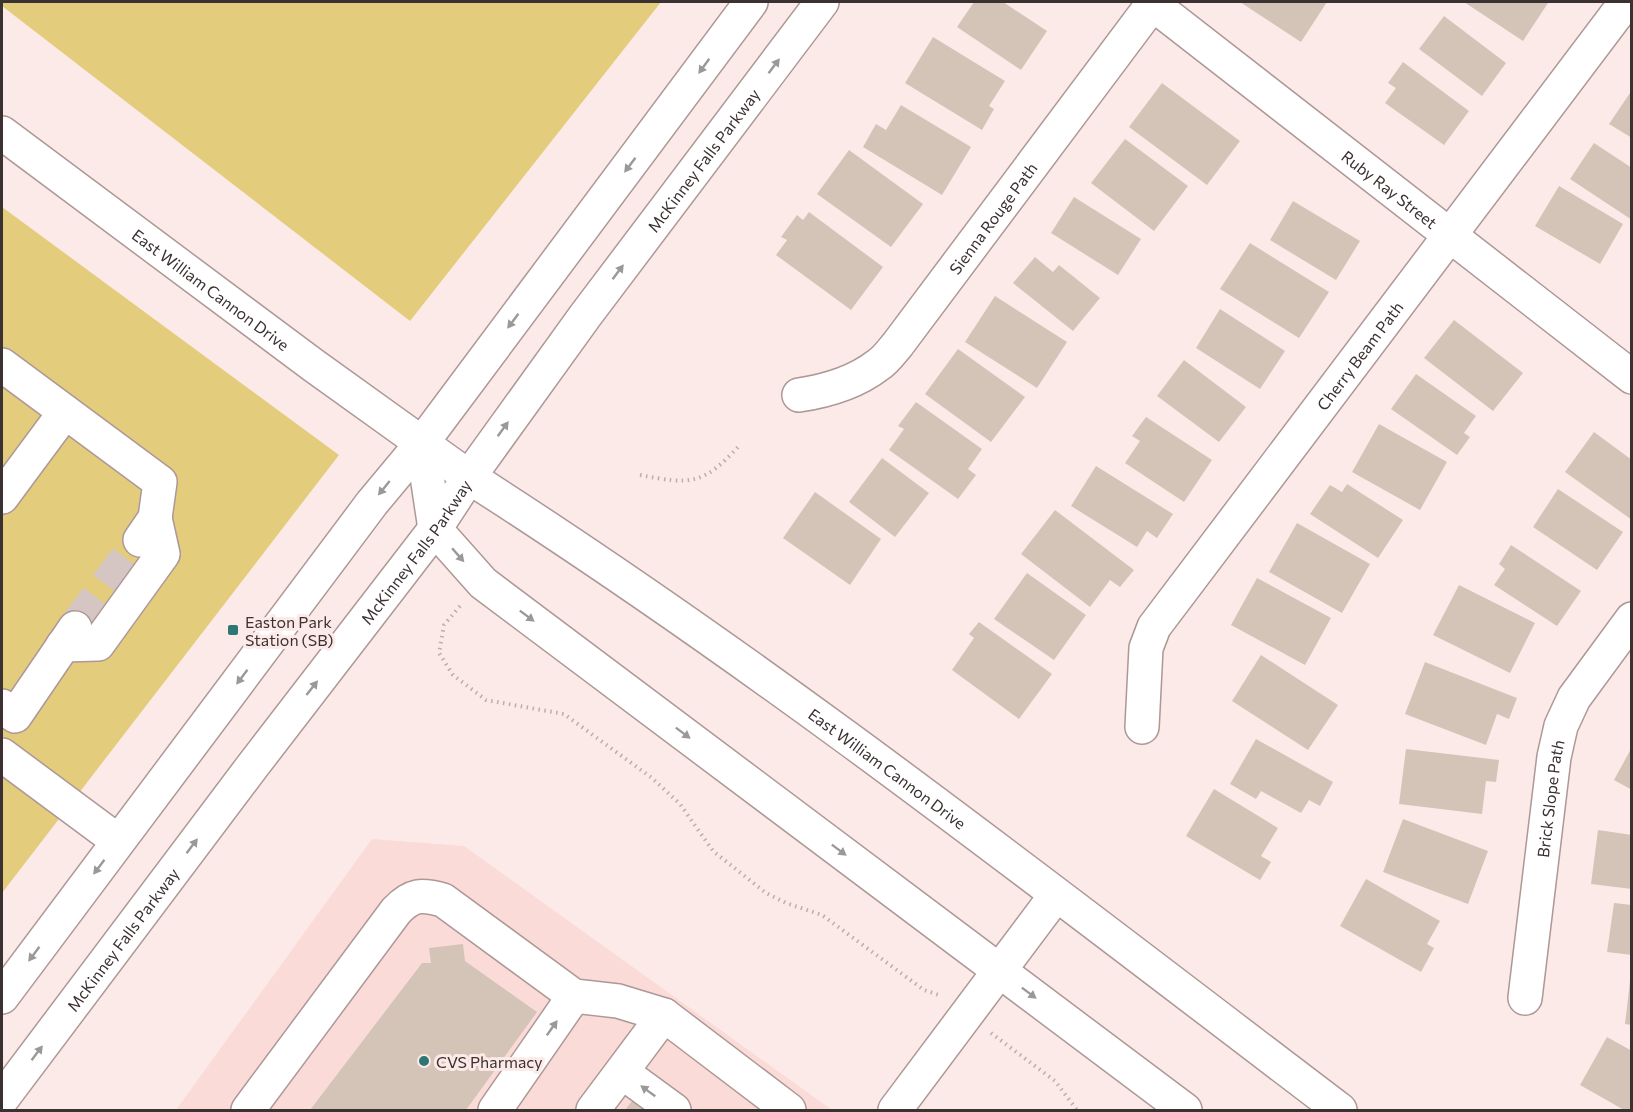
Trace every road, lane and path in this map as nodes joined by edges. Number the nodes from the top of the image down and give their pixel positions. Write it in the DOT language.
graph roads {
  1 [pos="751,2"];
  2 [pos="822,2"];
  3 [pos="1153,2"];
  4 [pos="1626,2"];
  5 [pos="2,133"];
  6 [pos="1450,236"];
  7 [pos="2,364"];
  8 [pos="1632,377"];
  9 [pos="799,395"];
  10 [pos="65,412"];
  11 [pos="422,443"];
  12 [pos="739,446"];
  13 [pos="640,475"];
  14 [pos="469,477"];
  15 [pos="2,497"];
  16 [pos="435,529"];
  17 [pos="460,606"];
  18 [pos="1632,619"];
  19 [pos="2,706"];
  20 [pos="1142,727"];
  21 [pos="2,755"];
  22 [pos="118,841"];
  23 [pos="1056,895"];
  24 [pos="1000,971"];
  25 [pos="574,996"];
  26 [pos="2,997"];
  27 [pos="1526,998"];
  28 [pos="664,1015"];
  29 [pos="967,1015"];
  30 [pos="622,1072"];
  31 [pos="2,1100"];
  32 [pos="784,1109"];
  33 [pos="248,1110"];
  34 [pos="495,1110"];
  35 [pos="593,1110"];
  36 [pos="674,1110"];
  37 [pos="895,1110"];
  38 [pos="1077,1110"];
  39 [pos="1185,1110"];
  40 [pos="1340,1110"];
  1 -- 11 [label="street, one-way"];
  14 -- 2 [label="street, McKinney Falls Parkway, one-way"];
  3 -- 6 [label="street, Ruby Ray Street"];
  3 -- 9 [label="street, Sienna Rouge Path"];
  4 -- 6 [label="street, Cherry Beam Path"];
  5 -- 11 [label="street, East William Cannon Drive"];
  6 -- 8 [label="street, Ruby Ray Street"];
  6 -- 20 [label="street, Cherry Beam Path"];
  7 -- 10 [label="street"];
  10 -- 15 [label="street"];
  10 -- 19 [label="street"];
  11 -- 14 [label="street, East William Cannon Drive"];
  11 -- 16 [label="street"];
  11 -- 22 [label="street, one-way"];
  12 -- 13 [label="path"];
  14 -- 16 [label="street, McKinney Falls Parkway"];
  14 -- 23 [label="street, East William Cannon Drive"];
  16 -- 24 [label="street, one-way"];
  31 -- 16 [label="street, McKinney Falls Parkway, one-way"];
  17 -- 29 [label="path"];
  18 -- 27 [label="street, Brick Slope Path"];
  21 -- 22 [label="street"];
  22 -- 26 [label="street, one-way"];
  23 -- 24 [label="street"];
  23 -- 40 [label="street, East William Cannon Drive"];
  24 -- 29 [label="street"];
  24 -- 39 [label="street, one-way"];
  25 -- 28 [label="street"];
  25 -- 33 [label="street"];
  34 -- 25 [label="street, one-way"];
  28 -- 30 [label="street"];
  28 -- 32 [label="street"];
  29 -- 37 [label="street"];
  29 -- 38 [label="path"];
  30 -- 35 [label="street"];
  36 -- 30 [label="street, one-way"];
}
